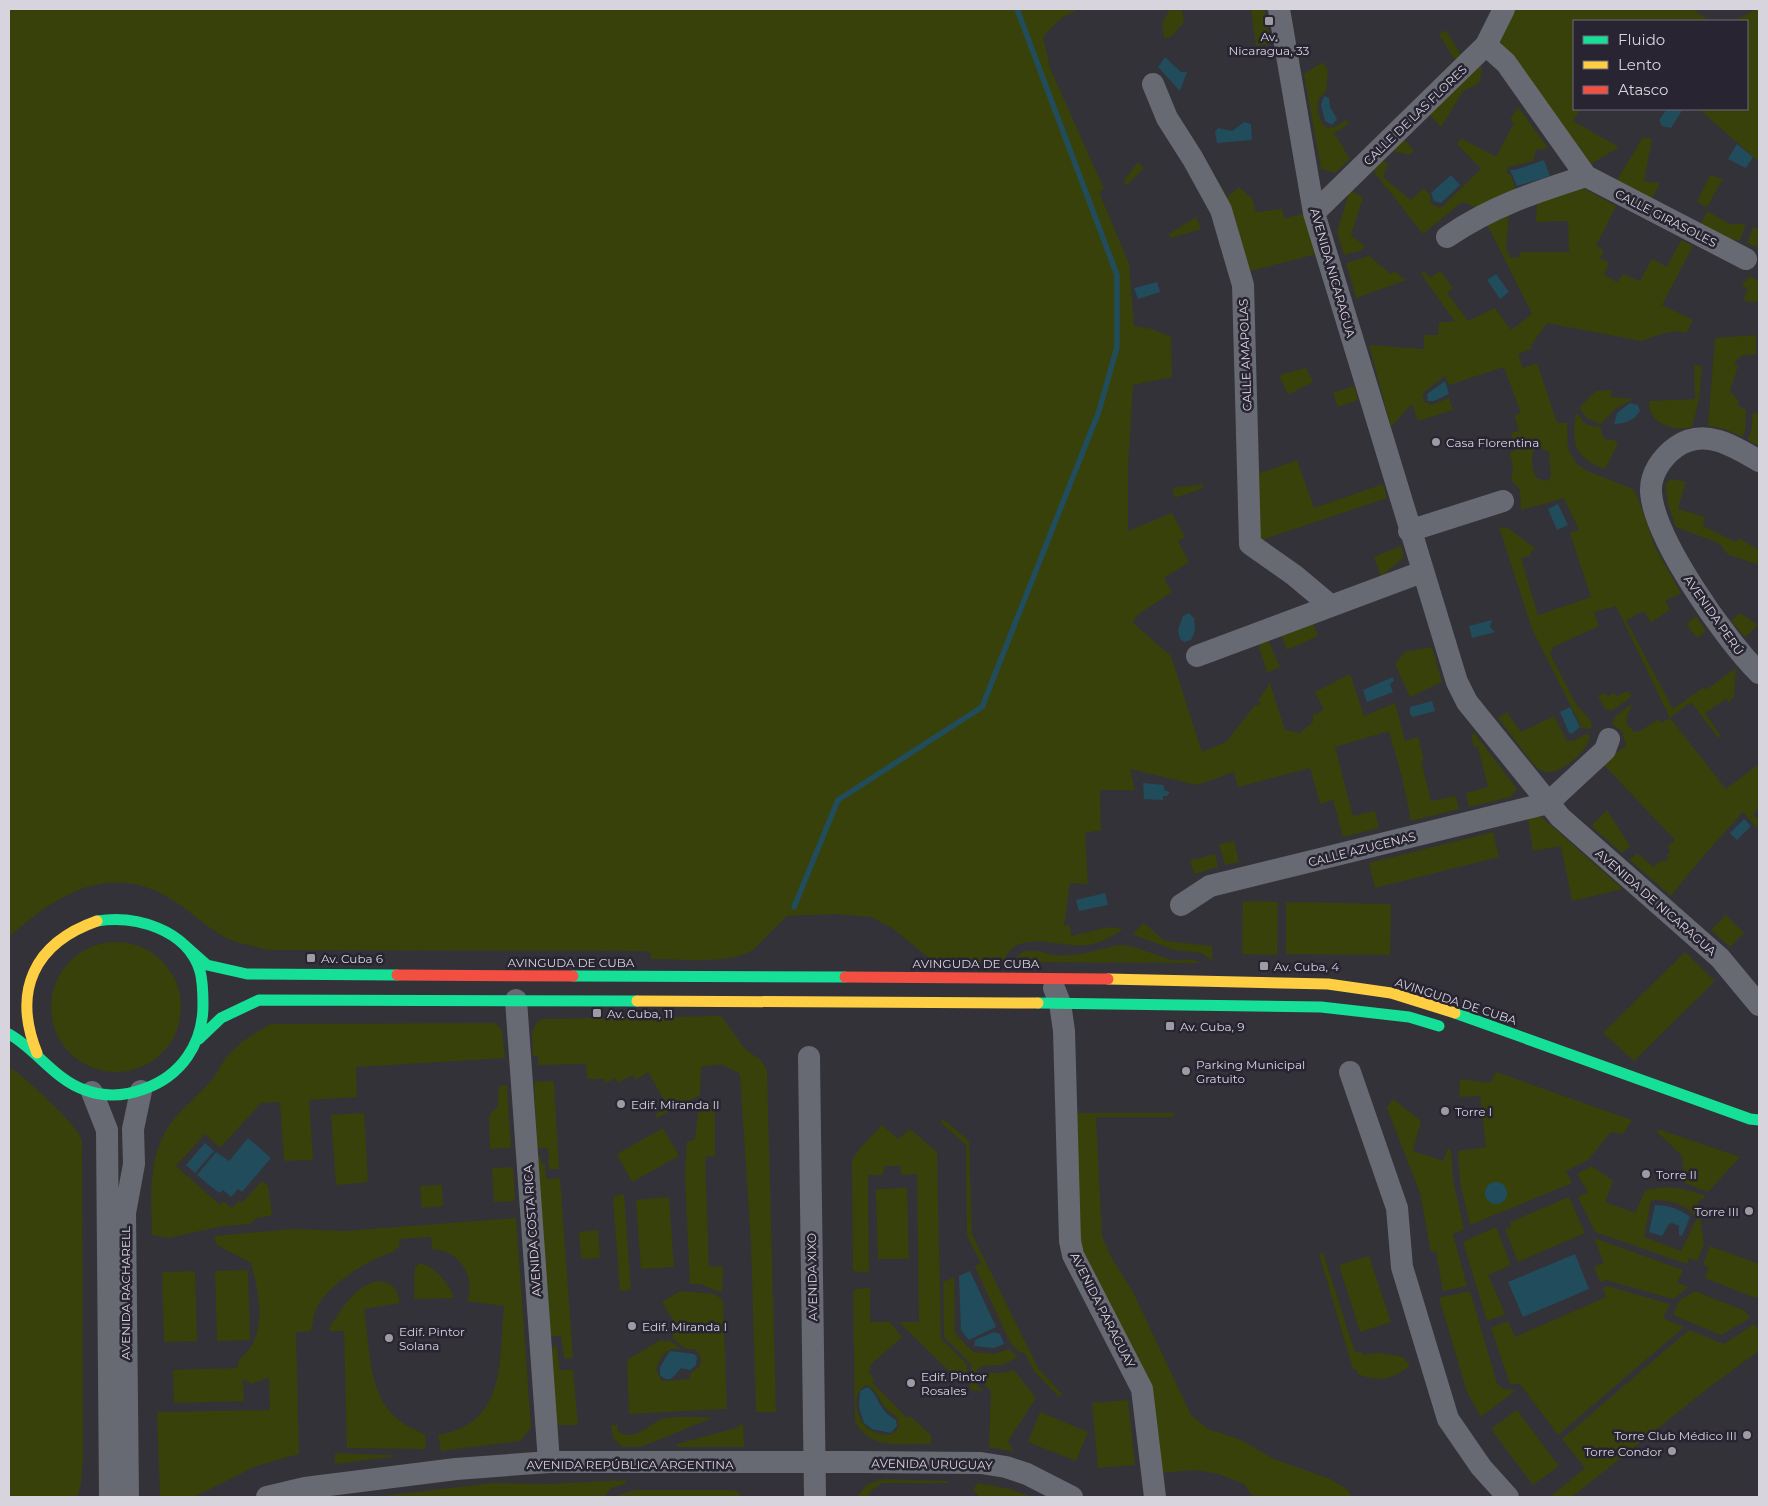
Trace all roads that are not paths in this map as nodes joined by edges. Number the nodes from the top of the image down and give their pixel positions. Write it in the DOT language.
graph roads {
  1 [pos="1279,9"];
  2 [pos="1504,9"];
  3 [pos="1486,45"];
  4 [pos="1153,84"];
  5 [pos="1586,176"];
  6 [pos="1314,213"];
  7 [pos="1447,237"];
  8 [pos="1746,259"];
  9 [pos="1759,461"];
  10 [pos="1503,501"];
  11 [pos="1409,531"];
  12 [pos="1422,572"];
  13 [pos="1332,606"];
  14 [pos="1197,656"];
  15 [pos="1759,673"];
  16 [pos="1609,739"];
  17 [pos="1548,803"];
  18 [pos="1181,905"];
  19 [pos="180,941"];
  20 [pos="1039,977"];
  21 [pos="30,980"];
  22 [pos="16,986"];
  23 [pos="516,1000"];
  24 [pos="1060,1003"];
  25 [pos="1098,1003"];
  26 [pos="1759,1005"];
  27 [pos="1452,1030"];
  28 [pos="1064,1031"];
  29 [pos="9,1034"];
  30 [pos="199,1038"];
  31 [pos="37,1053"];
  32 [pos="808,1057"];
  33 [pos="1350,1072"];
  34 [pos="141,1091"];
  35 [pos="92,1092"];
  36 [pos="1759,1120"];
  37 [pos="550,1462"];
  38 [pos="815,1463"];
  39 [pos="110,1497"];
  40 [pos="128,1497"];
  41 [pos="267,1497"];
  42 [pos="816,1497"];
  43 [pos="1072,1497"];
  44 [pos="1155,1497"];
  45 [pos="1508,1497"];
  1 -- 6 [label="street, AVENIDA NICARAGUA"];
  2 -- 3 [label="street, CALLE DE LAS FLORES"];
  3 -- 5 [label="street, CALLE GIRASOLES"];
  3 -- 6 [label="street, CALLE DE LAS FLORES"];
  4 -- 13 [label="street, CALLE AMAPOLAS"];
  5 -- 7 [label="street"];
  5 -- 8 [label="street, CALLE GIRASOLES"];
  6 -- 11 [label="street, AVENIDA NICARAGUA"];
  9 -- 15 [label="street, AVENIDA PERÚ"];
  10 -- 11 [label="street"];
  11 -- 12 [label="street, AVENIDA NICARAGUA"];
  12 -- 13 [label="street"];
  12 -- 17 [label="street, AVENIDA NICARAGUA"];
  13 -- 14 [label="street"];
  16 -- 17 [label="street"];
  17 -- 18 [label="street, CALLE AZUCENAS"];
  17 -- 26 [label="street, AVENIDA DE NICARAGUA"];
  19 -- 20 [label="main road, AVINGUDA DE CUBA"];
  19 -- 21 [label="main road"];
  19 -- 30 [label="main road"];
  20 -- 24 [label="street"];
  20 -- 36 [label="main road, AVINGUDA DE CUBA"];
  21 -- 22 [label="main road"];
  21 -- 31 [label="main road"];
  23 -- 24 [label="main road"];
  23 -- 30 [label="main road"];
  23 -- 37 [label="street, AVENIDA COSTA RICA"];
  24 -- 25 [label="main road"];
  24 -- 28 [label="street, AVENIDA PARAGUAY"];
  25 -- 27 [label="main road"];
  25 -- 28 [label="street"];
  28 -- 44 [label="street, AVENIDA PARAGUAY"];
  29 -- 31 [label="main road"];
  30 -- 34 [label="main road"];
  31 -- 35 [label="main road"];
  32 -- 38 [label="street, AVENIDA XIXO"];
  33 -- 45 [label="street"];
  34 -- 35 [label="main road"];
  34 -- 40 [label="street, AVENIDA RACHARELL"];
  35 -- 39 [label="street, AVENIDA RACHARELL"];
  37 -- 38 [label="street, AVENIDA REPÚBLICA ARGENTINA"];
  37 -- 41 [label="street, AVENIDA REPÚBLICA ARGENTINA"];
  38 -- 42 [label="street, AVENIDA XIXO"];
  38 -- 43 [label="street, AVENIDA URUGUAY"];
}
